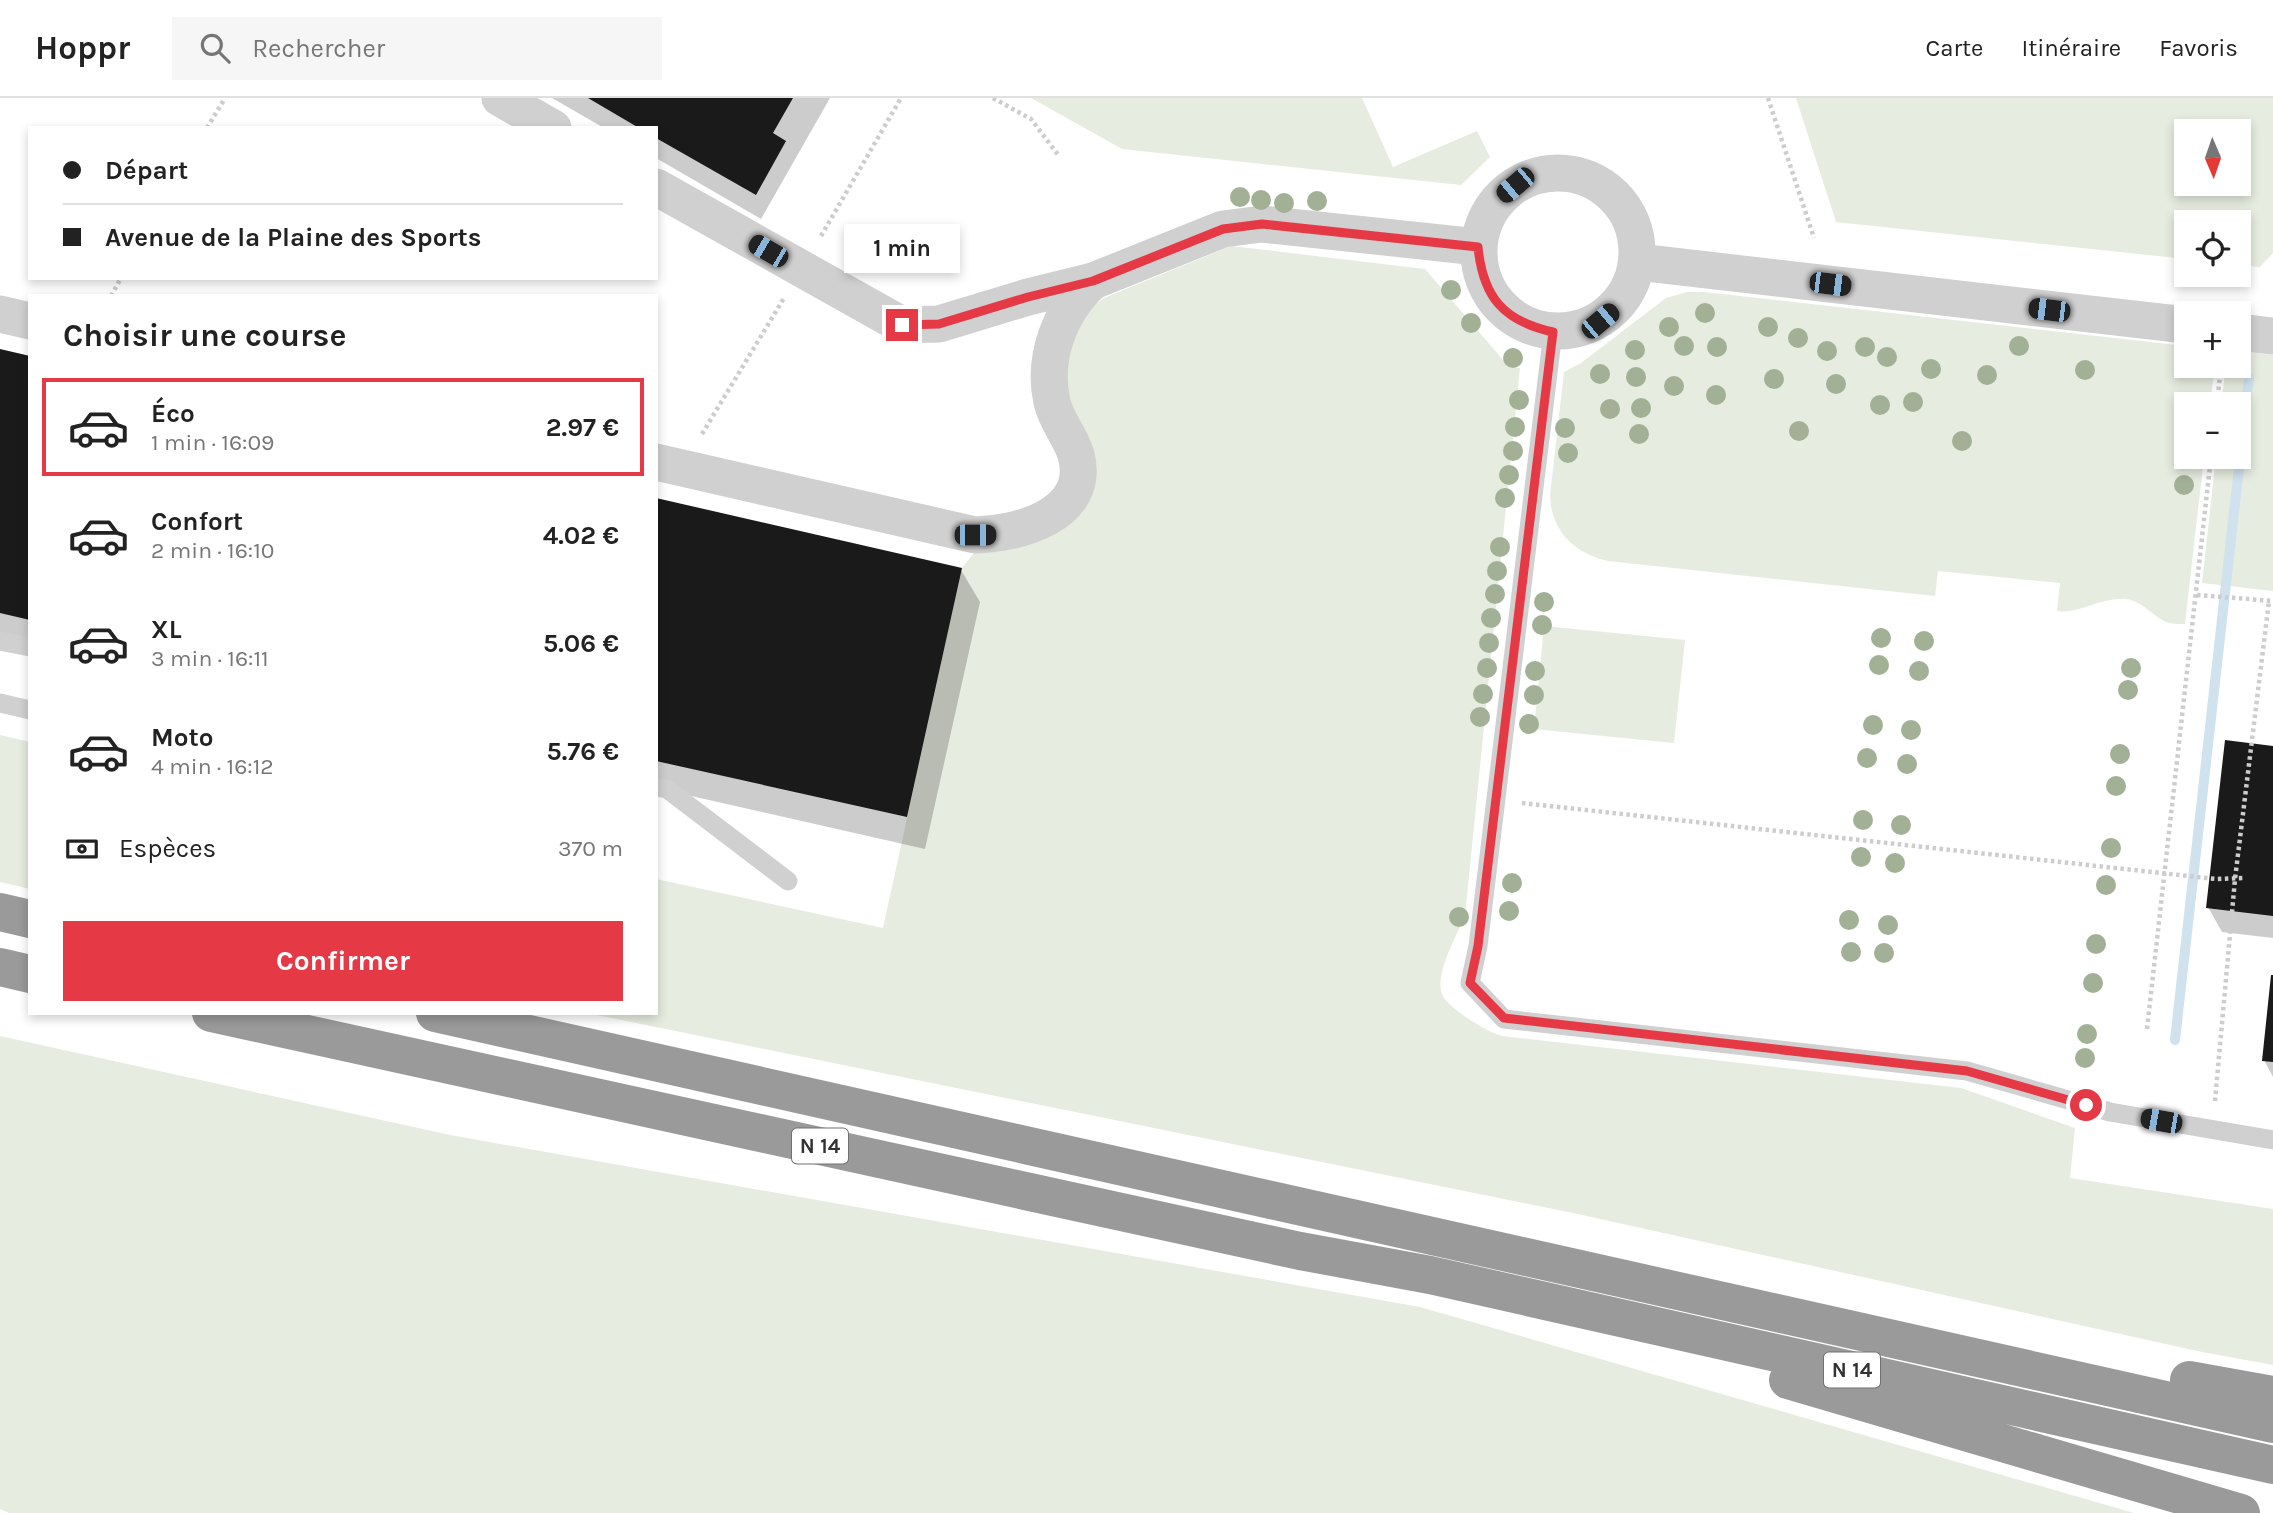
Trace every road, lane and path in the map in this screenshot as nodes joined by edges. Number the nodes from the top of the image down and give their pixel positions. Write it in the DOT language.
graph roads {
  1 [pos="225,98"];
  2 [pos="500,98"];
  3 [pos="901,98"];
  4 [pos="993,98"];
  5 [pos="1768,98"];
  6 [pos="208,126"];
  7 [pos="549,126"];
  8 [pos="1059,156"];
  9 [pos="658,188"];
  10 [pos="1814,238"];
  11 [pos="1478,247"];
  12 [pos="1638,262"];
  13 [pos="802,270"];
  14 [pos="1093,281"];
  15 [pos="0,314"];
  16 [pos="28,321"];
  17 [pos="2174,325"];
  18 [pos="1553,332"];
  19 [pos="2251,333"];
  20 [pos="2273,336"];
  21 [pos="669,465"];
  22 [pos="2210,469"];
  23 [pos="2197,595"];
  24 [pos="2271,601"];
  25 [pos="0,640"];
  26 [pos="28,647"];
  27 [pos="0,703"];
  28 [pos="28,710"];
  29 [pos="658,787"];
  30 [pos="1494,800"];
  31 [pos="2164,872"];
  32 [pos="2245,878"];
  33 [pos="2235,879"];
  34 [pos="788,881"];
  35 [pos="0,912"];
  36 [pos="28,919"];
  37 [pos="0,967"];
  38 [pos="28,974"];
  39 [pos="220,1015"];
  40 [pos="444,1015"];
  41 [pos="2147,1029"];
  42 [pos="2213,1130"];
  43 [pos="2273,1140"];
  44 [pos="1430,1275"];
  45 [pos="1603,1275"];
  46 [pos="2273,1395"];
  47 [pos="2273,1424"];
  48 [pos="2273,1465"];
  49 [pos="2241,1513"];
  1 -- 6 [label="path"];
  2 -- 7 [label="street"];
  3 -- 13 [label="path"];
  4 -- 8 [label="path"];
  5 -- 10 [label="path"];
  9 -- 13 [label="street"];
  11 -- 12 [label="street"];
  11 -- 14 [label="street"];
  11 -- 18 [label="street"];
  12 -- 17 [label="street"];
  12 -- 18 [label="street"];
  13 -- 14 [label="street"];
  13 -- 21 [label="path"];
  14 -- 21 [label="street"];
  15 -- 16 [label="street"];
  18 -- 30 [label="lane"];
  19 -- 20 [label="street"];
  22 -- 23 [label="path"];
  23 -- 24 [label="path"];
  23 -- 31 [label="path"];
  24 -- 33 [label="path"];
  25 -- 26 [label="lane"];
  27 -- 28 [label="lane"];
  29 -- 34 [label="lane"];
  30 -- 31 [label="path"];
  30 -- 42 [label="lane"];
  31 -- 33 [label="path"];
  31 -- 41 [label="path"];
  32 -- 33 [label="path"];
  33 -- 42 [label="path"];
  35 -- 36 [label="highway"];
  37 -- 38 [label="highway"];
  39 -- 44 [label="highway, N 14"];
  40 -- 45 [label="highway, N 14"];
  42 -- 43 [label="lane"];
  44 -- 48 [label="highway, N 14"];
  44 -- 49 [label="highway"];
  45 -- 46 [label="highway"];
  45 -- 47 [label="highway, N 14"];
}
